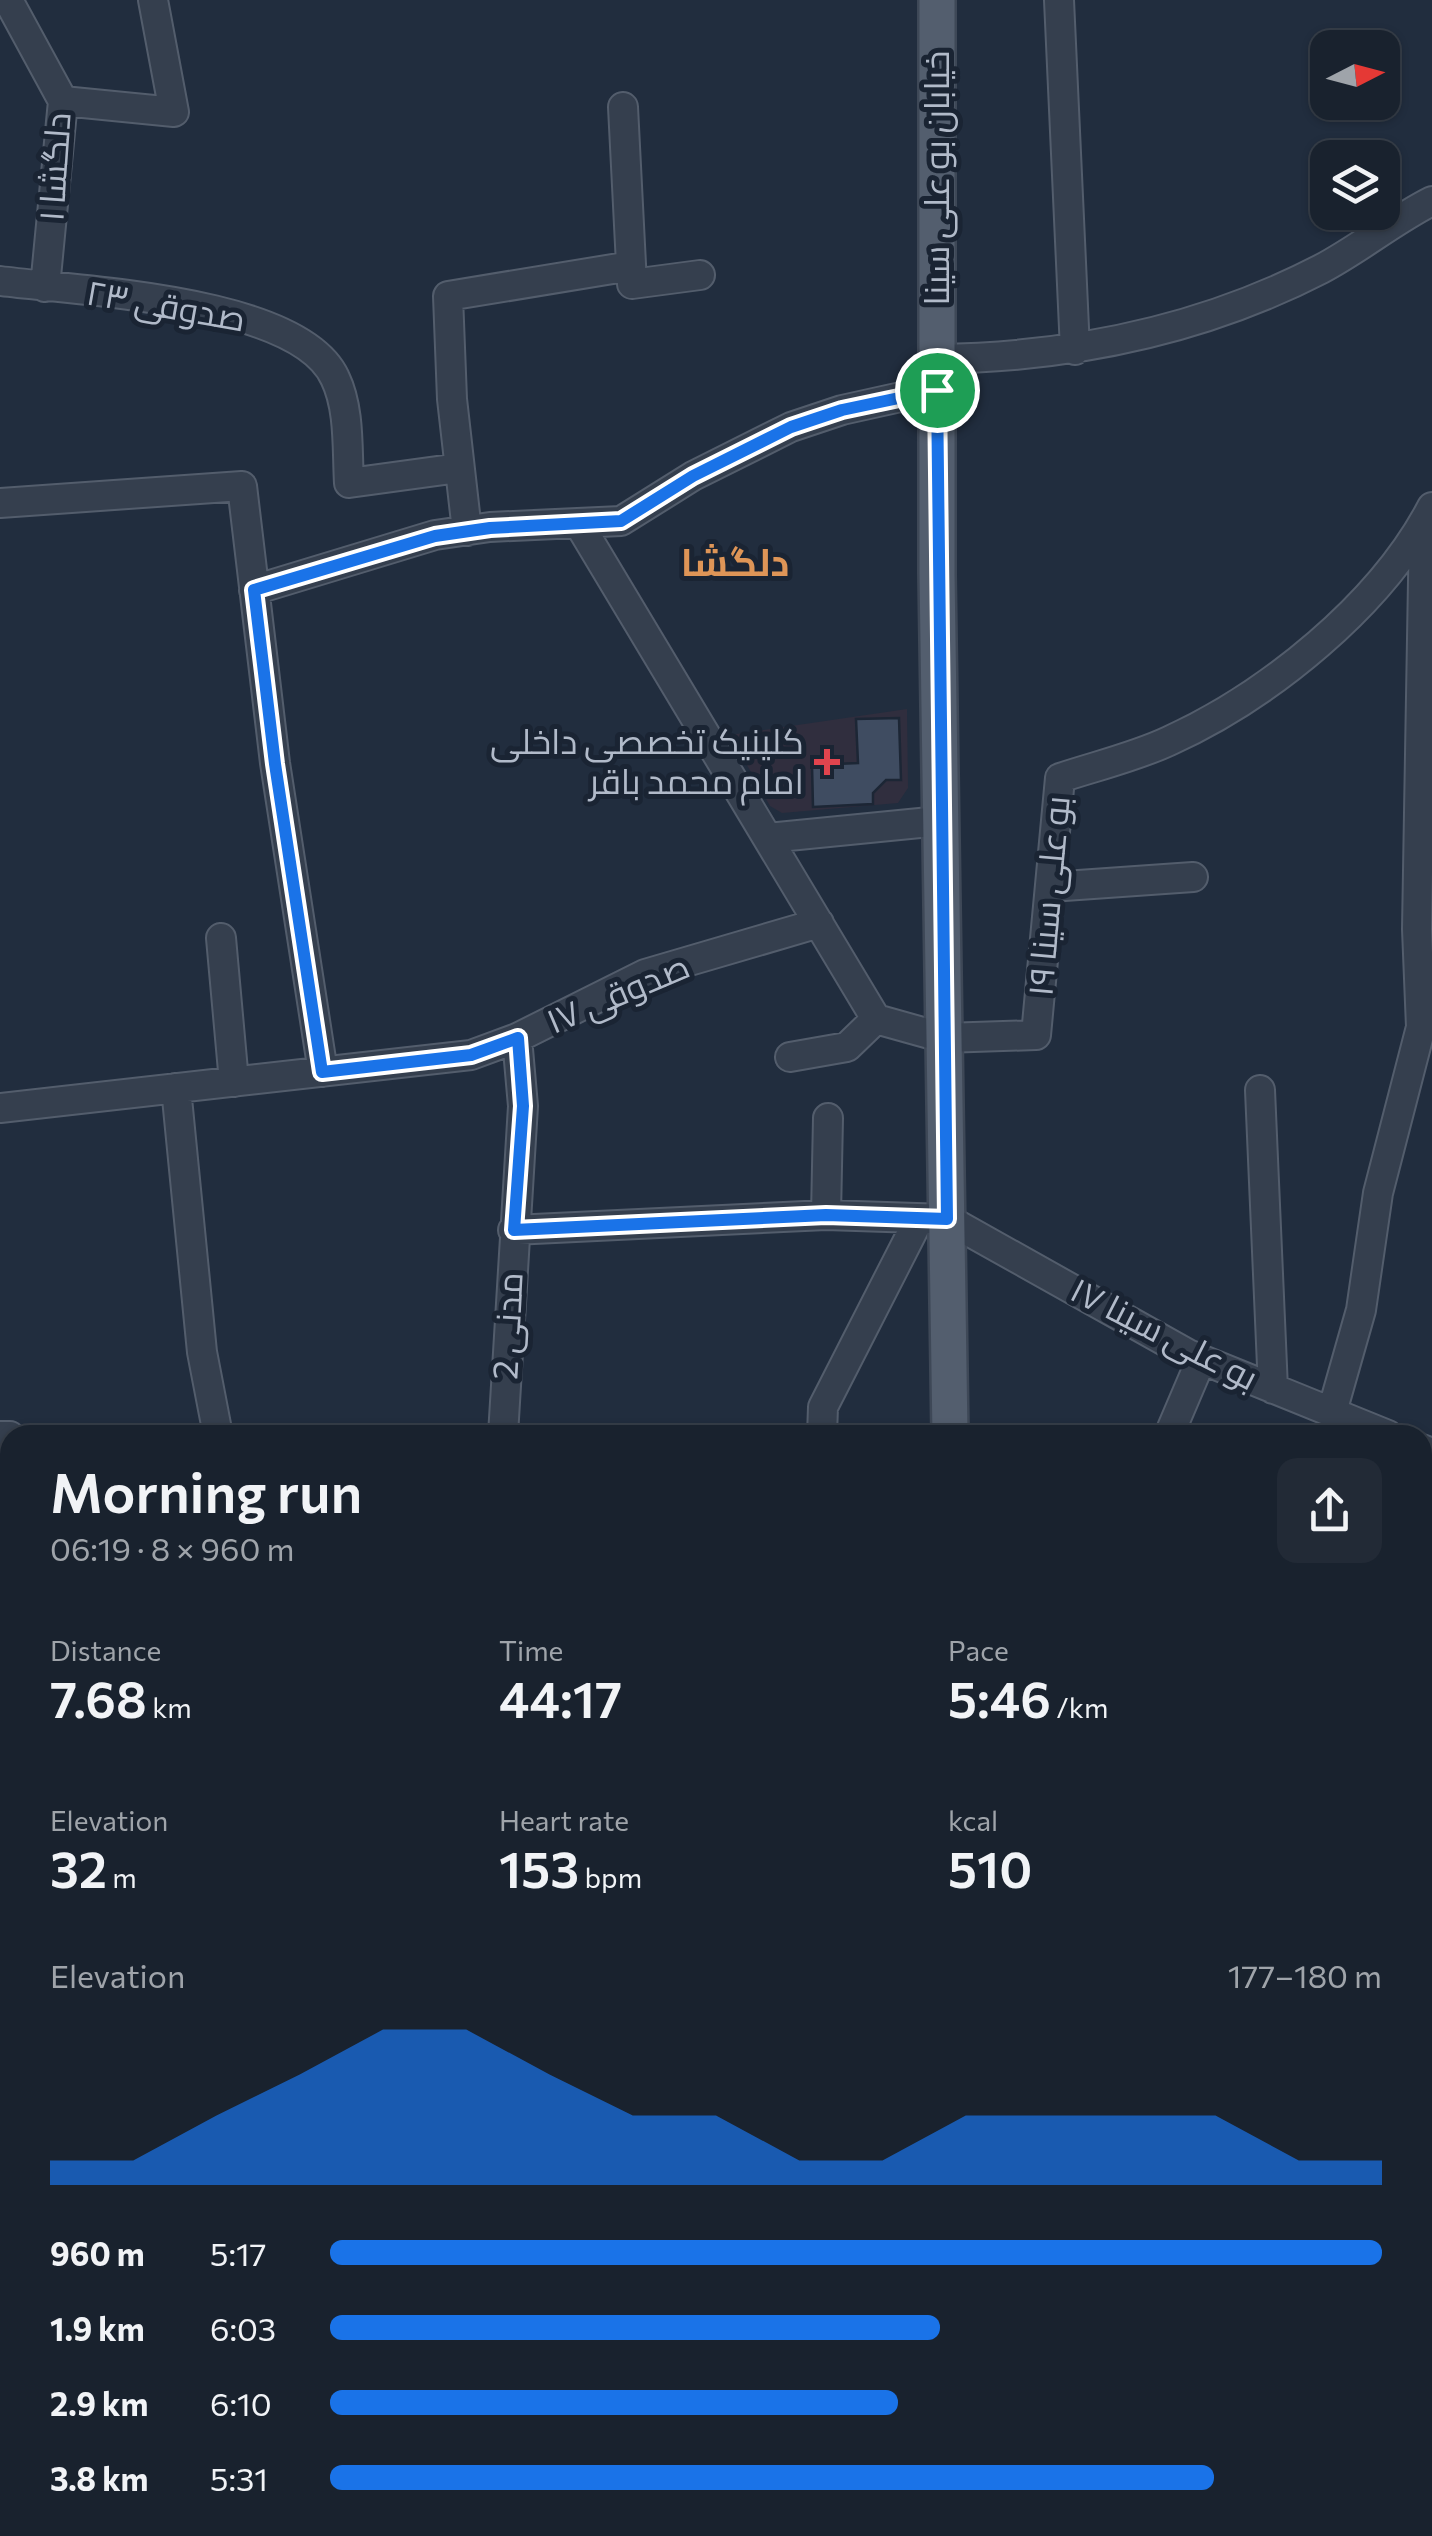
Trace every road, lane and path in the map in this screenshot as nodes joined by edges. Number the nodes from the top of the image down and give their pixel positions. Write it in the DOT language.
graph roads {
  1 [pos="8,0"];
  2 [pos="153,0"];
  3 [pos="937,0"];
  4 [pos="1059,0"];
  5 [pos="63,101"];
  6 [pos="623,107"];
  7 [pos="1432,201"];
  8 [pos="631,266"];
  9 [pos="700,275"];
  10 [pos="0,281"];
  11 [pos="45,287"];
  12 [pos="1075,350"];
  13 [pos="937,374"];
  14 [pos="458,468"];
  15 [pos="0,503"];
  16 [pos="1428,514"];
  17 [pos="579,524"];
  18 [pos="467,531"];
  19 [pos="254,590"];
  20 [pos="940,821"];
  21 [pos="768,838"];
  22 [pos="1193,877"];
  23 [pos="1050,887"];
  24 [pos="819,923"];
  25 [pos="221,938"];
  26 [pos="876,1019"];
  27 [pos="518,1038"];
  28 [pos="944,1038"];
  29 [pos="790,1057"];
  30 [pos="322,1072"];
  31 [pos="234,1082"];
  32 [pos="176,1088"];
  33 [pos="1260,1090"];
  34 [pos="0,1108"];
  35 [pos="828,1118"];
  36 [pos="826,1215"];
  37 [pos="933,1219"];
  38 [pos="514,1230"];
  39 [pos="1202,1360"];
  40 [pos="1273,1389"];
  41 [pos="1332,1412"];
  42 [pos="216,1425"];
  43 [pos="504,1425"];
  44 [pos="822,1425"];
  45 [pos="949,1425"];
  46 [pos="1173,1425"];
  47 [pos="1364,1425"];
  1 -- 5 [label="street, دلگشا ۱"];
  2 -- 5 [label="street"];
  3 -- 13 [label="main road, خیابان بو علی سینا"];
  4 -- 12 [label="street"];
  5 -- 11 [label="street, دلگشا ۱"];
  6 -- 8 [label="street"];
  7 -- 12 [label="street"];
  8 -- 9 [label="street"];
  8 -- 14 [label="street"];
  10 -- 11 [label="street, صدوقی ۲۳"];
  11 -- 14 [label="street, صدوقی ۲۳"];
  12 -- 13 [label="street"];
  13 -- 17 [label="street"];
  13 -- 20 [label="main road, خیابان بو علی سینا"];
  14 -- 18 [label="street"];
  15 -- 19 [label="street"];
  16 -- 23 [label="street, بو علی سینا ۱۹"];
  16 -- 41 [label="street"];
  17 -- 18 [label="street"];
  17 -- 21 [label="street"];
  18 -- 19 [label="street"];
  19 -- 30 [label="street"];
  20 -- 21 [label="street"];
  20 -- 28 [label="main road, خیابان بو علی سینا"];
  21 -- 24 [label="street"];
  22 -- 23 [label="street"];
  23 -- 28 [label="street, بو علی سینا ۱۹"];
  24 -- 26 [label="street"];
  24 -- 27 [label="street, صدوقی ۱۷"];
  25 -- 31 [label="street"];
  26 -- 28 [label="street"];
  26 -- 29 [label="street"];
  27 -- 30 [label="street, صدوقی ۱۷"];
  27 -- 38 [label="street, مدنی 2"];
  28 -- 37 [label="main road, خیابان بو علی سینا"];
  30 -- 31 [label="street, صدوقی ۱۷"];
  31 -- 32 [label="street, صدوقی ۱۷"];
  32 -- 34 [label="street, صدوقی ۱۷"];
  32 -- 42 [label="street"];
  33 -- 40 [label="street"];
  35 -- 36 [label="street"];
  36 -- 37 [label="street"];
  36 -- 38 [label="street"];
  37 -- 39 [label="street, بو علی سینا ۱۷"];
  37 -- 44 [label="street"];
  37 -- 45 [label="main road, خیابان بو علی سینا"];
  38 -- 43 [label="street, مدنی 2"];
  39 -- 40 [label="street, بو علی سینا ۱۷"];
  39 -- 46 [label="street"];
  40 -- 41 [label="street, بو علی سینا ۱۷"];
  41 -- 47 [label="street, بو علی سینا ۱۷"];
}
